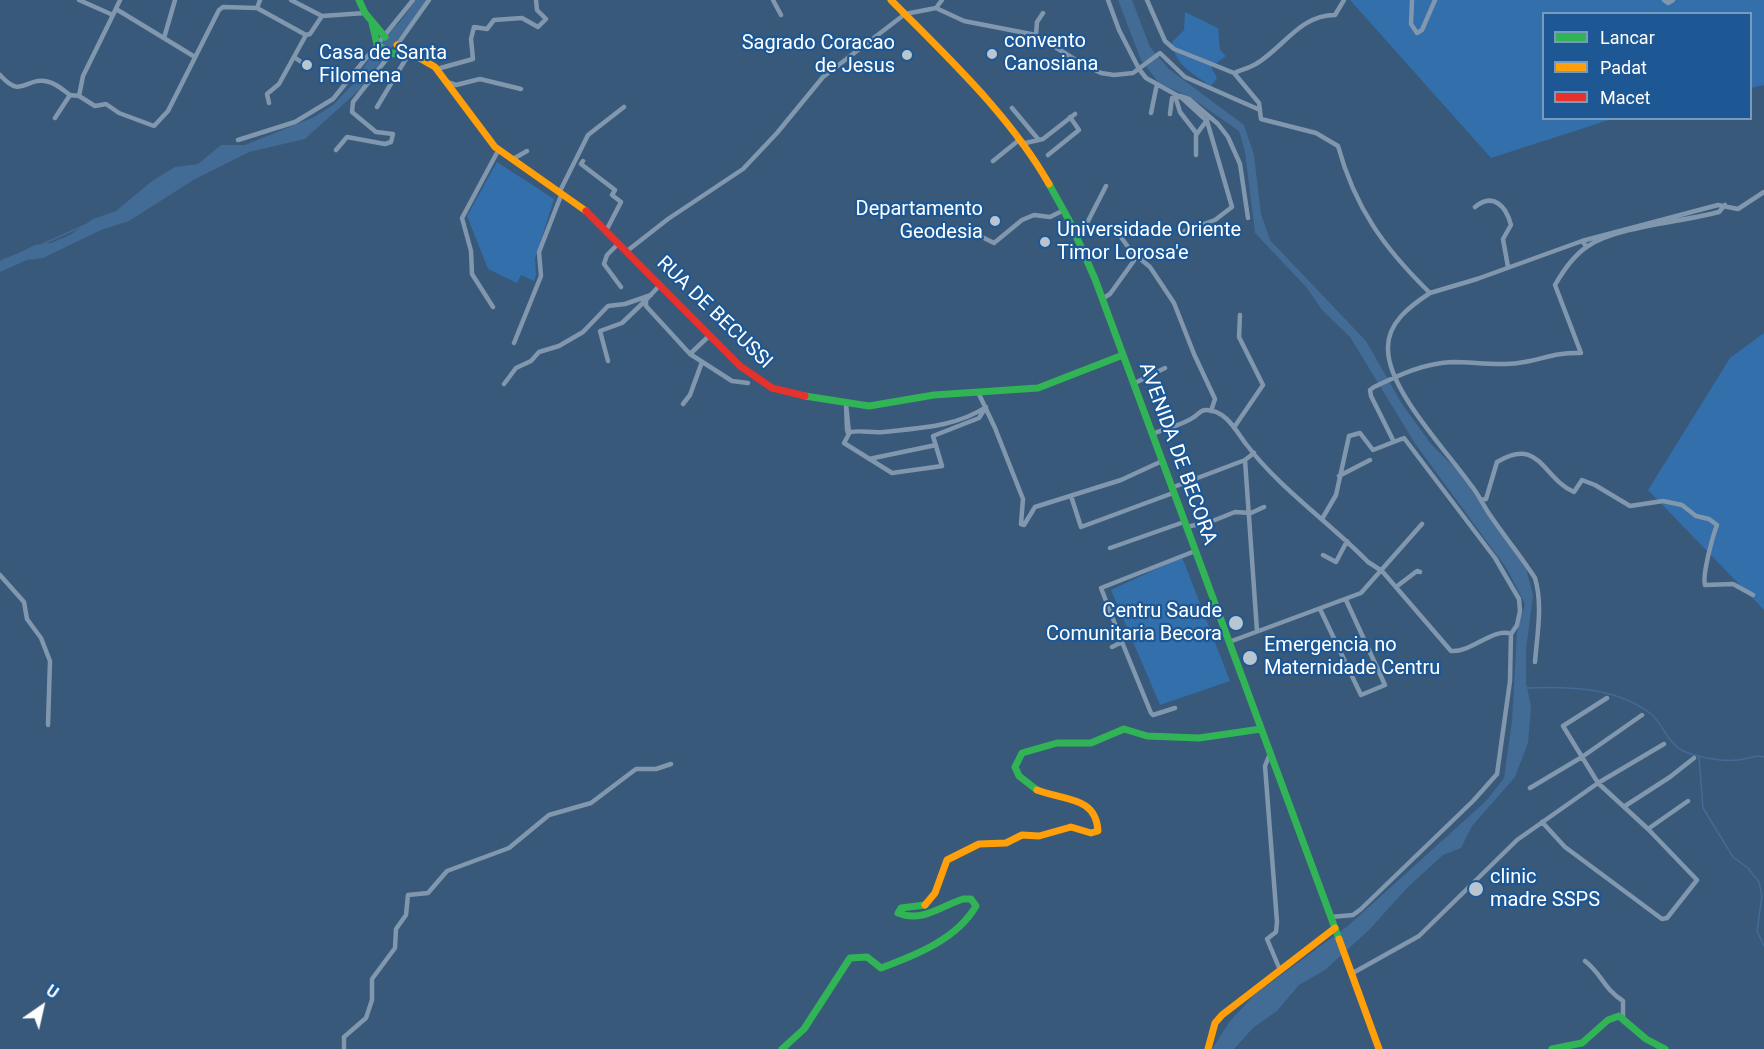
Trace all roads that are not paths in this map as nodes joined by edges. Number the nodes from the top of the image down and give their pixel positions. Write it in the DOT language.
graph roads {
  1 [pos="79,0"];
  2 [pos="120,0"];
  3 [pos="175,0"];
  4 [pos="260,0"];
  5 [pos="291,0"];
  6 [pos="359,0"];
  7 [pos="413,0"];
  8 [pos="429,0"];
  9 [pos="536,0"];
  10 [pos="773,0"];
  11 [pos="891,0"];
  12 [pos="942,0"];
  13 [pos="1108,0"];
  14 [pos="1147,0"];
  15 [pos="1344,0"];
  16 [pos="1412,0"];
  17 [pos="1435,0"];
  18 [pos="1665,0"];
  19 [pos="1673,0"];
  20 [pos="257,8"];
  21 [pos="936,8"];
  22 [pos="116,9"];
  23 [pos="365,13"];
  24 [pos="1043,13"];
  25 [pos="905,14"];
  26 [pos="112,15"];
  27 [pos="781,15"];
  28 [pos="322,16"];
  29 [pos="372,23"];
  30 [pos="306,35"];
  31 [pos="1036,35"];
  32 [pos="385,36"];
  33 [pos="164,38"];
  34 [pos="377,45"];
  35 [pos="397,45"];
  36 [pos="409,52"];
  37 [pos="390,54"];
  38 [pos="195,57"];
  39 [pos="294,57"];
  40 [pos="307,66"];
  41 [pos="437,69"];
  42 [pos="1139,69"];
  43 [pos="1234,73"];
  44 [pos="0,75"];
  45 [pos="447,82"];
  46 [pos="1157,84"];
  47 [pos="521,89"];
  48 [pos="70,95"];
  49 [pos="79,96"];
  50 [pos="269,103"];
  51 [pos="377,107"];
  52 [pos="624,107"];
  53 [pos="1012,108"];
  54 [pos="1260,110"];
  55 [pos="1151,113"];
  56 [pos="1170,114"];
  57 [pos="55,118"];
  58 [pos="1208,119"];
  59 [pos="1197,134"];
  60 [pos="1038,139"];
  61 [pos="238,140"];
  62 [pos="1020,142"];
  63 [pos="499,149"];
  64 [pos="336,150"];
  65 [pos="526,151"];
  66 [pos="1048,155"];
  67 [pos="1196,155"];
  68 [pos="513,159"];
  69 [pos="583,161"];
  70 [pos="993,161"];
  71 [pos="1106,186"];
  72 [pos="561,192"];
  73 [pos="1764,192"];
  74 [pos="1725,205"];
  75 [pos="1475,207"];
  76 [pos="1064,210"];
  77 [pos="1248,218"];
  78 [pos="607,229"];
  79 [pos="944,230"];
  80 [pos="1184,231"];
  81 [pos="1118,233"];
  82 [pos="1075,235"];
  83 [pos="1582,241"];
  84 [pos="619,243"];
  85 [pos="1587,247"];
  86 [pos="627,251"];
  87 [pos="1138,255"];
  88 [pos="1508,267"];
  89 [pos="659,286"];
  90 [pos="621,287"];
  91 [pos="1430,293"];
  92 [pos="651,295"];
  93 [pos="1102,298"];
  94 [pos="646,300"];
  95 [pos="493,307"];
  96 [pos="1240,315"];
  97 [pos="710,335"];
  98 [pos="514,343"];
  99 [pos="690,354"];
  100 [pos="1123,355"];
  101 [pos="608,361"];
  102 [pos="702,362"];
  103 [pos="1165,368"];
  104 [pos="1392,378"];
  105 [pos="748,383"];
  106 [pos="504,384"];
  107 [pos="1133,384"];
  108 [pos="977,392"];
  109 [pos="683,404"];
  110 [pos="986,407"];
  111 [pos="1211,411"];
  112 [pos="1235,426"];
  113 [pos="849,433"];
  114 [pos="1152,434"];
  115 [pos="1393,440"];
  116 [pos="936,446"];
  117 [pos="1254,453"];
  118 [pos="868,459"];
  119 [pos="1245,460"];
  120 [pos="1370,460"];
  121 [pos="1160,462"];
  122 [pos="1339,476"];
  123 [pos="1172,490"];
  124 [pos="1071,496"];
  125 [pos="1481,500"];
  126 [pos="1264,507"];
  127 [pos="1248,513"];
  128 [pos="1322,519"];
  129 [pos="1422,524"];
  130 [pos="1185,525"];
  131 [pos="1347,541"];
  132 [pos="1110,548"];
  133 [pos="1195,551"];
  134 [pos="1323,555"];
  135 [pos="1382,571"];
  136 [pos="1420,572"];
  137 [pos="0,575"];
  138 [pos="1396,587"];
  139 [pos="1753,595"];
  140 [pos="1346,600"];
  141 [pos="1320,609"];
  142 [pos="1257,631"];
  143 [pos="1511,634"];
  144 [pos="1122,642"];
  145 [pos="1228,642"];
  146 [pos="1112,647"];
  147 [pos="1535,662"];
  148 [pos="1606,698"];
  149 [pos="1175,708"];
  150 [pos="1642,715"];
  151 [pos="48,725"];
  152 [pos="1261,729"];
  153 [pos="1664,744"];
  154 [pos="1269,756"];
  155 [pos="1582,757"];
  156 [pos="1694,758"];
  157 [pos="671,764"];
  158 [pos="1598,783"];
  159 [pos="1530,788"];
  160 [pos="1688,801"];
  161 [pos="1624,806"];
  162 [pos="1542,822"];
  163 [pos="1648,829"];
  164 [pos="1329,917"];
  165 [pos="1336,931"];
  166 [pos="1585,961"];
  167 [pos="1280,970"];
  168 [pos="1350,970"];
  169 [pos="1623,1017"];
  170 [pos="344,1049"];
  171 [pos="782,1049"];
  172 [pos="1208,1049"];
  173 [pos="1379,1049"];
  174 [pos="1552,1049"];
  175 [pos="1665,1049"];
  1 -- 26 [label="street"];
  2 -- 22 [label="street"];
  3 -- 33 [label="street"];
  4 -- 20 [label="street"];
  5 -- 28 [label="street"];
  6 -- 23 [label="street"];
  7 -- 32 [label="street"];
  8 -- 35 [label="street"];
  9 -- 41 [label="street"];
  10 -- 27 [label="street"];
  11 -- 25 [label="street, AVENIDA DE BECORA"];
  12 -- 21 [label="street"];
  13 -- 42 [label="street"];
  14 -- 43 [label="street"];
  15 -- 43 [label="street"];
  16 -- 17 [label="street"];
  18 -- 19 [label="street"];
  20 -- 30 [label="street"];
  20 -- 38 [label="street"];
  21 -- 25 [label="street"];
  21 -- 31 [label="street"];
  22 -- 26 [label="street"];
  22 -- 33 [label="street"];
  23 -- 28 [label="street"];
  23 -- 29 [label="street"];
  24 -- 31 [label="street"];
  25 -- 62 [label="street, AVENIDA DE BECORA"];
  25 -- 86 [label="street"];
  26 -- 49 [label="street"];
  28 -- 30 [label="street"];
  29 -- 32 [label="street"];
  29 -- 34 [label="street"];
  30 -- 39 [label="street"];
  31 -- 42 [label="street"];
  32 -- 34 [label="street"];
  33 -- 38 [label="street"];
  34 -- 37 [label="street"];
  34 -- 61 [label="street"];
  35 -- 36 [label="street, RUA DE BECUSSI"];
  35 -- 37 [label="street"];
  36 -- 37 [label="street"];
  36 -- 41 [label="street, RUA DE BECUSSI"];
  36 -- 51 [label="street"];
  37 -- 64 [label="street"];
  38 -- 49 [label="street"];
  39 -- 40 [label="street"];
  39 -- 50 [label="street"];
  41 -- 45 [label="street, RUA DE BECUSSI"];
  42 -- 46 [label="street"];
  42 -- 54 [label="street"];
  43 -- 54 [label="street"];
  44 -- 48 [label="street"];
  45 -- 47 [label="street"];
  45 -- 63 [label="street, RUA DE BECUSSI"];
  46 -- 55 [label="street"];
  46 -- 58 [label="street"];
  48 -- 49 [label="street"];
  48 -- 57 [label="street"];
  52 -- 72 [label="street"];
  53 -- 60 [label="street"];
  54 -- 91 [label="street"];
  56 -- 59 [label="street"];
  58 -- 59 [label="street"];
  58 -- 77 [label="street"];
  58 -- 80 [label="street"];
  59 -- 67 [label="street"];
  60 -- 62 [label="street"];
  60 -- 66 [label="street"];
  62 -- 70 [label="street"];
  62 -- 76 [label="street, AVENIDA DE BECORA"];
  63 -- 68 [label="street, RUA DE BECUSSI"];
  63 -- 95 [label="street"];
  65 -- 68 [label="street"];
  68 -- 72 [label="street, RUA DE BECUSSI"];
  69 -- 78 [label="street"];
  71 -- 82 [label="street"];
  72 -- 78 [label="street, RUA DE BECUSSI"];
  72 -- 98 [label="street"];
  73 -- 74 [label="street"];
  74 -- 83 [label="street"];
  74 -- 85 [label="street"];
  75 -- 88 [label="street"];
  76 -- 79 [label="street"];
  76 -- 82 [label="street, AVENIDA DE BECORA"];
  78 -- 84 [label="street, RUA DE BECUSSI"];
  81 -- 87 [label="street"];
  82 -- 93 [label="street, AVENIDA DE BECORA"];
  83 -- 85 [label="street"];
  83 -- 88 [label="street"];
  84 -- 86 [label="street, RUA DE BECUSSI"];
  84 -- 90 [label="street"];
  85 -- 104 [label="street"];
  86 -- 89 [label="street, RUA DE BECUSSI"];
  87 -- 93 [label="street"];
  87 -- 111 [label="street"];
  88 -- 91 [label="street"];
  89 -- 92 [label="street"];
  89 -- 97 [label="street, RUA DE BECUSSI"];
  91 -- 104 [label="street"];
  92 -- 94 [label="street"];
  92 -- 106 [label="street"];
  93 -- 100 [label="street, AVENIDA DE BECORA"];
  94 -- 99 [label="street"];
  94 -- 101 [label="street"];
  96 -- 112 [label="street"];
  97 -- 99 [label="street"];
  97 -- 108 [label="street, RUA DE BECUSSI"];
  99 -- 102 [label="street"];
  100 -- 107 [label="street, AVENIDA DE BECORA"];
  100 -- 108 [label="street, RUA DE BECUSSI"];
  102 -- 105 [label="street"];
  102 -- 109 [label="street"];
  103 -- 107 [label="street"];
  104 -- 115 [label="street"];
  104 -- 125 [label="street"];
  107 -- 114 [label="street, AVENIDA DE BECORA"];
  108 -- 110 [label="street"];
  110 -- 113 [label="street"];
  110 -- 116 [label="street"];
  110 -- 124 [label="street"];
  111 -- 112 [label="street"];
  111 -- 114 [label="street"];
  112 -- 117 [label="street"];
  113 -- 113 [label="street"];
  113 -- 118 [label="street"];
  114 -- 121 [label="street, AVENIDA DE BECORA"];
  115 -- 122 [label="street"];
  115 -- 143 [label="street"];
  116 -- 118 [label="street"];
  116 -- 118 [label="street"];
  117 -- 119 [label="street"];
  117 -- 128 [label="street"];
  119 -- 123 [label="street"];
  119 -- 127 [label="street"];
  120 -- 122 [label="street"];
  121 -- 123 [label="street, AVENIDA DE BECORA"];
  121 -- 124 [label="street"];
  122 -- 128 [label="street"];
  123 -- 124 [label="street"];
  123 -- 130 [label="street, AVENIDA DE BECORA"];
  125 -- 139 [label="street"];
  125 -- 147 [label="street"];
  126 -- 127 [label="street"];
  127 -- 130 [label="street"];
  127 -- 142 [label="street"];
  128 -- 131 [label="street"];
  129 -- 135 [label="street"];
  130 -- 132 [label="street"];
  130 -- 133 [label="street, AVENIDA DE BECORA"];
  131 -- 134 [label="street"];
  131 -- 135 [label="street"];
  133 -- 144 [label="street"];
  133 -- 145 [label="street, AVENIDA DE BECORA"];
  135 -- 138 [label="street"];
  135 -- 140 [label="street"];
  136 -- 138 [label="street"];
  137 -- 151 [label="street"];
  138 -- 143 [label="street"];
  140 -- 141 [label="street"];
  140 -- 141 [label="street"];
  141 -- 142 [label="street"];
  142 -- 145 [label="street"];
  143 -- 164 [label="street"];
  144 -- 146 [label="street"];
  144 -- 149 [label="street"];
  145 -- 152 [label="street, AVENIDA DE BECORA"];
  148 -- 155 [label="street"];
  150 -- 155 [label="street"];
  152 -- 154 [label="street, AVENIDA DE BECORA"];
  152 -- 171 [label="street"];
  153 -- 158 [label="street"];
  154 -- 164 [label="street, AVENIDA DE BECORA"];
  154 -- 167 [label="street"];
  155 -- 158 [label="street"];
  155 -- 159 [label="street"];
  156 -- 161 [label="street"];
  157 -- 170 [label="street"];
  158 -- 161 [label="street"];
  158 -- 162 [label="street"];
  160 -- 163 [label="street"];
  161 -- 163 [label="street"];
  162 -- 163 [label="street"];
  162 -- 168 [label="street"];
  164 -- 165 [label="street, AVENIDA DE BECORA"];
  165 -- 167 [label="street"];
  165 -- 168 [label="street, AVENIDA DE BECORA"];
  166 -- 169 [label="street"];
  167 -- 172 [label="street"];
  168 -- 173 [label="street, AVENIDA DE BECORA"];
  169 -- 174 [label="street"];
  169 -- 175 [label="street"];
}
